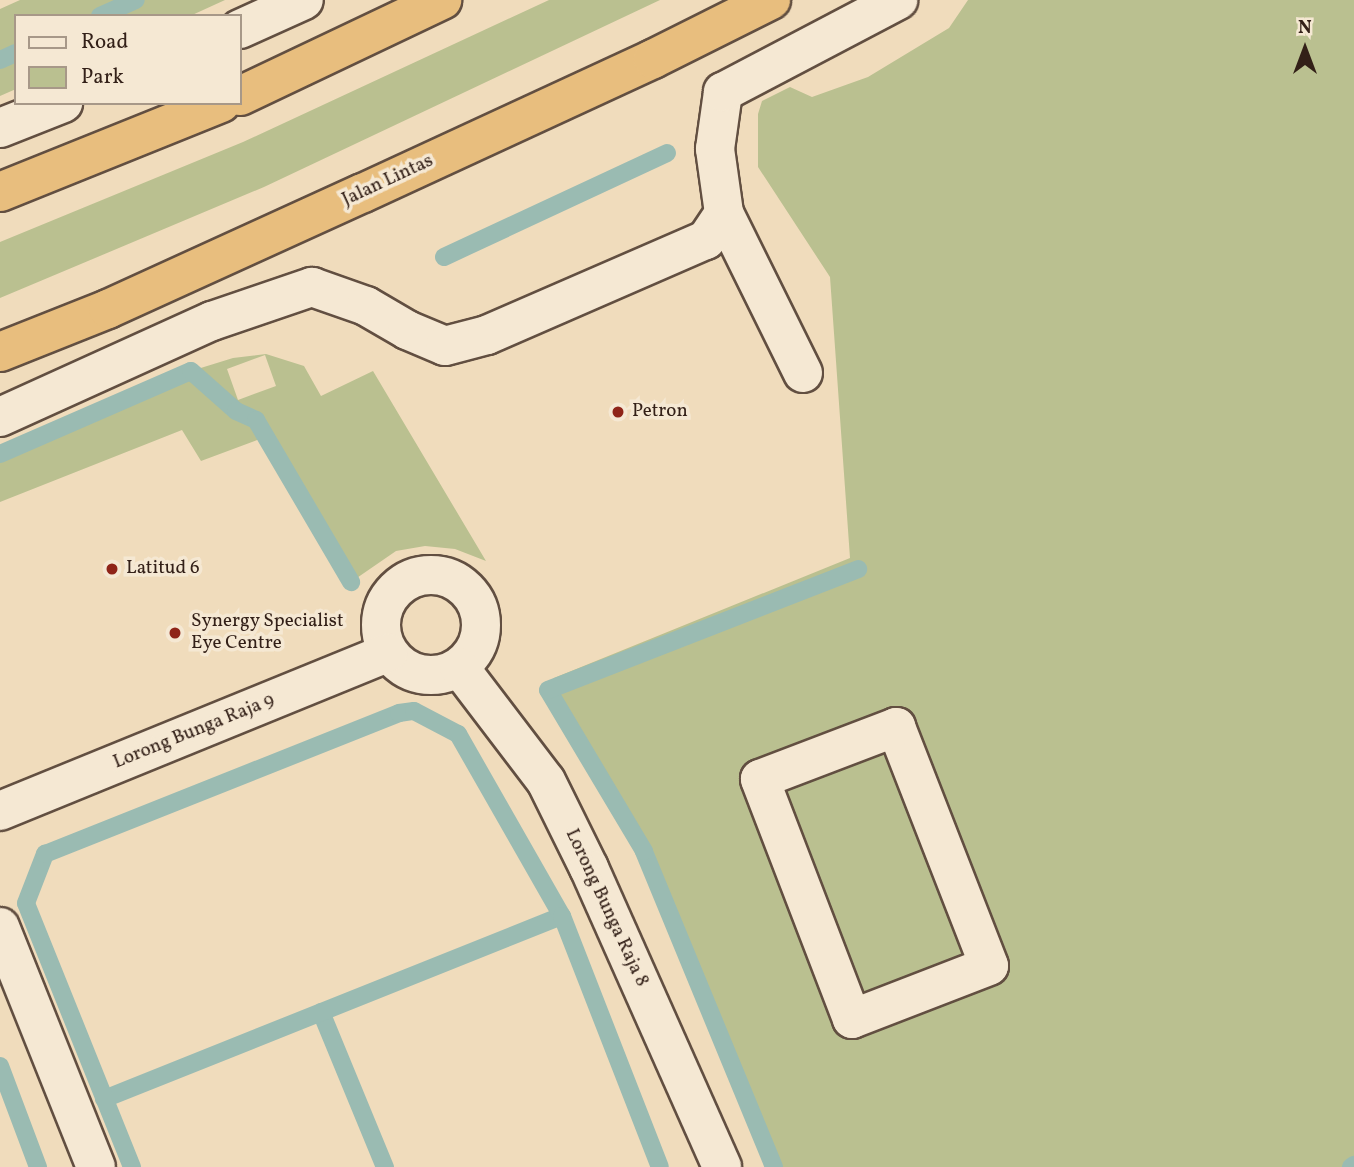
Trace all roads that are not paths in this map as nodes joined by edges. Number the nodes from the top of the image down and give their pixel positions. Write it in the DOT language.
graph roads {
  1 [pos="304,0"];
  2 [pos="442,0"];
  3 [pos="771,0"];
  4 [pos="898,0"];
  5 [pos="242,28"];
  6 [pos="242,95"];
  7 [pos="58,105"];
  8 [pos="216,105"];
  9 [pos="0,128"];
  10 [pos="0,192"];
  11 [pos="724,213"];
  12 [pos="0,352"];
  13 [pos="803,373"];
  14 [pos="0,417"];
  15 [pos="388,653"];
  16 [pos="459,667"];
  17 [pos="760,779"];
  18 [pos="0,811"];
  19 [pos="0,927"];
  20 [pos="96,1167"];
  21 [pos="722,1167"];
  1 -- 5 [label="street"];
  2 -- 6 [label="highway"];
  3 -- 12 [label="highway, Jalan Lintas"];
  4 -- 11 [label="street"];
  7 -- 9 [label="street"];
  8 -- 10 [label="highway"];
  11 -- 13 [label="street"];
  11 -- 14 [label="street"];
  15 -- 16 [label="street"];
  15 -- 16 [label="street"];
  15 -- 18 [label="street, Lorong Bunga Raja 9"];
  16 -- 21 [label="street, Lorong Bunga Raja 8"];
  17 -- 17 [label="street"];
  19 -- 20 [label="street"];
}
